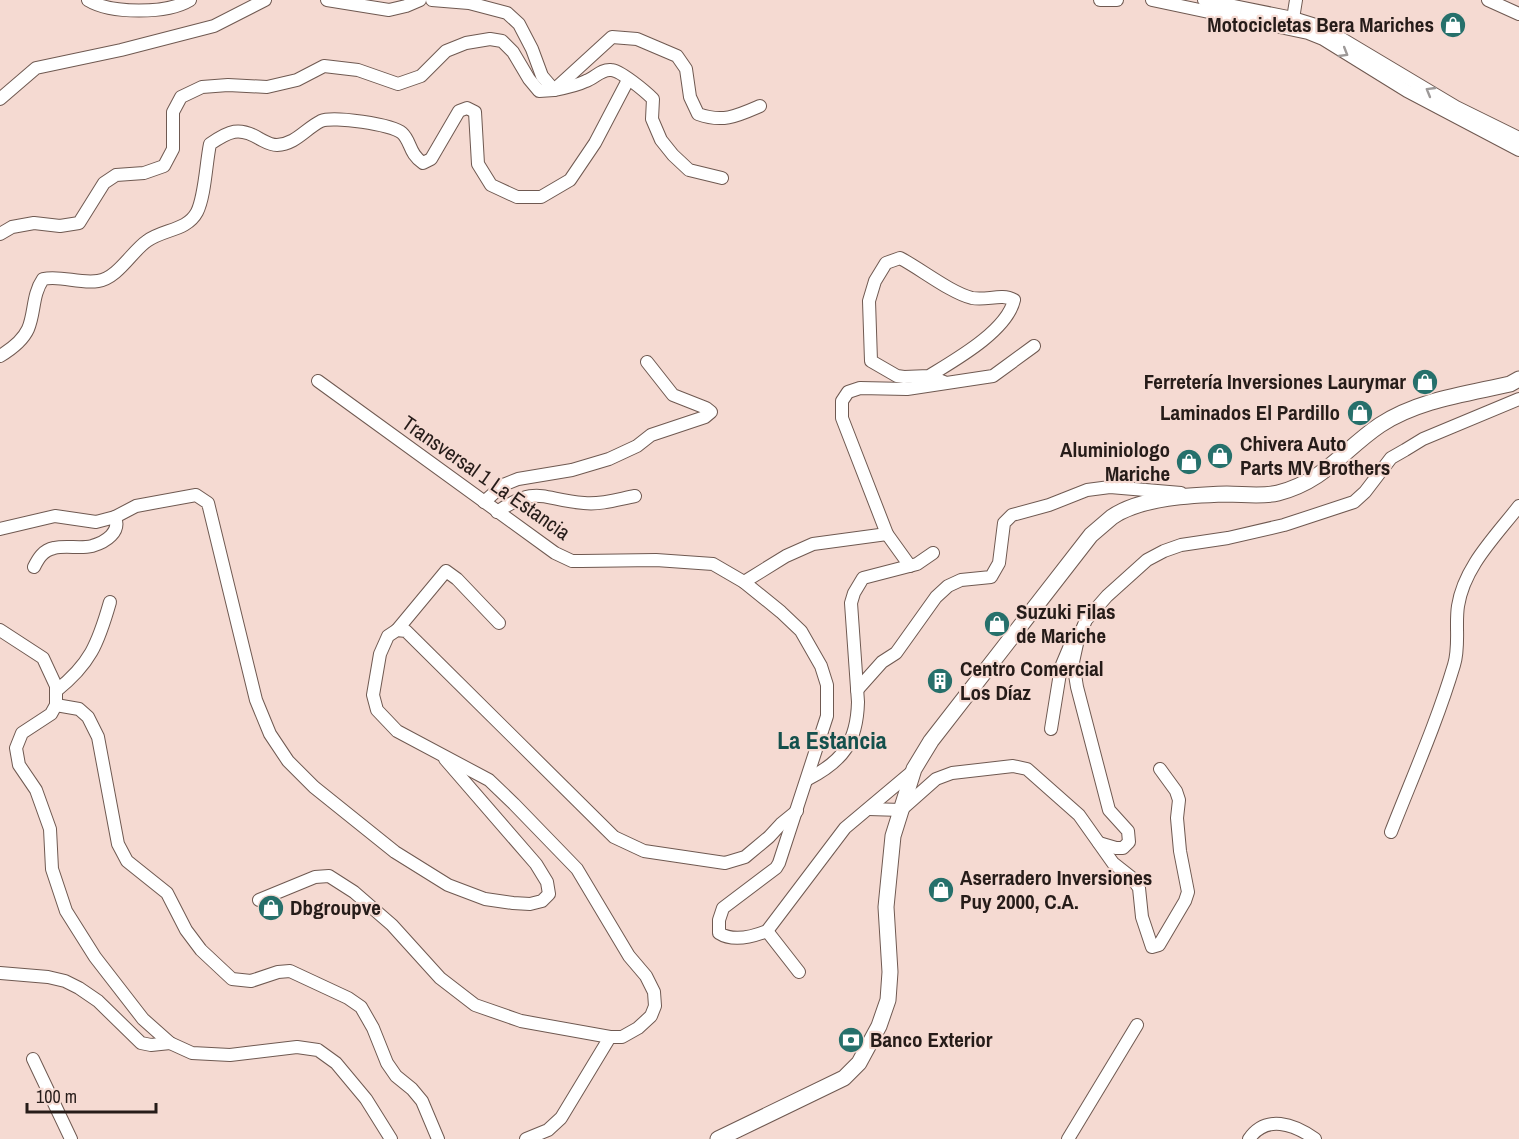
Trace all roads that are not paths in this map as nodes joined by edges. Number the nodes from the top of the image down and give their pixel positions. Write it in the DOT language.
graph roads {
  1 [pos="88,0"];
  2 [pos="190,0"];
  3 [pos="265,0"];
  4 [pos="327,0"];
  5 [pos="420,0"];
  6 [pos="432,0"];
  7 [pos="1100,0"];
  8 [pos="1117,0"];
  9 [pos="1152,0"];
  10 [pos="1204,0"];
  11 [pos="1296,0"];
  12 [pos="1488,0"];
  13 [pos="1519,14"];
  14 [pos="1292,23"];
  15 [pos="628,80"];
  16 [pos="554,90"];
  17 [pos="0,99"];
  18 [pos="760,106"];
  19 [pos="1519,138"];
  20 [pos="1519,150"];
  21 [pos="722,178"];
  22 [pos="0,234"];
  23 [pos="1034,346"];
  24 [pos="0,356"];
  25 [pos="647,362"];
  26 [pos="929,376"];
  27 [pos="1519,379"];
  28 [pos="318,381"];
  29 [pos="944,382"];
  30 [pos="1519,399"];
  31 [pos="1194,495"];
  32 [pos="635,496"];
  33 [pos="484,502"];
  34 [pos="1519,506"];
  35 [pos="497,512"];
  36 [pos="115,517"];
  37 [pos="0,530"];
  38 [pos="887,534"];
  39 [pos="933,553"];
  40 [pos="910,566"];
  41 [pos="34,567"];
  42 [pos="744,582"];
  43 [pos="110,602"];
  44 [pos="1086,620"];
  45 [pos="499,623"];
  46 [pos="0,630"];
  47 [pos="397,630"];
  48 [pos="857,690"];
  49 [pos="56,691"];
  50 [pos="56,705"];
  51 [pos="1051,729"];
  52 [pos="442,755"];
  53 [pos="914,769"];
  54 [pos="1160,769"];
  55 [pos="808,779"];
  56 [pos="869,809"];
  57 [pos="901,810"];
  58 [pos="798,811"];
  59 [pos="1391,832"];
  60 [pos="1099,843"];
  61 [pos="259,900"];
  62 [pos="767,931"];
  63 [pos="799,972"];
  64 [pos="0,973"];
  65 [pos="1137,1024"];
  66 [pos="610,1038"];
  67 [pos="170,1043"];
  68 [pos="33,1059"];
  69 [pos="71,1139"];
  70 [pos="392,1139"];
  71 [pos="438,1139"];
  72 [pos="526,1139"];
  73 [pos="718,1139"];
  74 [pos="1068,1139"];
  75 [pos="1249,1139"];
  76 [pos="1315,1139"];
  1 -- 2 [label="street"];
  3 -- 17 [label="street"];
  4 -- 5 [label="street"];
  6 -- 16 [label="street"];
  7 -- 8 [label="street"];
  9 -- 14 [label="street"];
  10 -- 14 [label="street"];
  11 -- 14 [label="street"];
  12 -- 13 [label="street"];
  19 -- 14 [label="street, one-way"];
  14 -- 20 [label="street, one-way"];
  15 -- 16 [label="street"];
  15 -- 21 [label="street"];
  15 -- 24 [label="street"];
  16 -- 18 [label="street"];
  16 -- 22 [label="street"];
  23 -- 29 [label="street"];
  25 -- 33 [label="street"];
  26 -- 26 [label="street"];
  26 -- 29 [label="street"];
  27 -- 31 [label="main road"];
  28 -- 33 [label="street, Transversal 1 La Estancia"];
  29 -- 38 [label="street"];
  30 -- 44 [label="street"];
  31 -- 48 [label="street"];
  31 -- 53 [label="main road"];
  32 -- 35 [label="street"];
  33 -- 35 [label="street, Transversal 1 La Estancia"];
  34 -- 59 [label="street"];
  35 -- 42 [label="street, Transversal 1 La Estancia"];
  36 -- 37 [label="street"];
  36 -- 41 [label="street"];
  36 -- 52 [label="street"];
  38 -- 40 [label="street"];
  38 -- 42 [label="street"];
  39 -- 40 [label="street"];
  40 -- 48 [label="street"];
  42 -- 55 [label="street, Transversal 1 La Estancia"];
  43 -- 49 [label="street"];
  44 -- 51 [label="street"];
  44 -- 60 [label="street"];
  45 -- 47 [label="street"];
  46 -- 49 [label="street"];
  47 -- 52 [label="street"];
  47 -- 58 [label="street"];
  48 -- 55 [label="street"];
  49 -- 50 [label="street"];
  50 -- 67 [label="street"];
  50 -- 71 [label="street"];
  52 -- 66 [label="street"];
  53 -- 56 [label="street"];
  53 -- 57 [label="main road"];
  54 -- 60 [label="street"];
  55 -- 58 [label="street, Transversal 1 La Estancia"];
  56 -- 57 [label="street"];
  56 -- 62 [label="street"];
  57 -- 60 [label="street"];
  57 -- 73 [label="main road"];
  58 -- 62 [label="street, Transversal 1 La Estancia"];
  61 -- 66 [label="street"];
  62 -- 63 [label="street"];
  64 -- 67 [label="street"];
  65 -- 74 [label="street"];
  66 -- 72 [label="street"];
  67 -- 70 [label="street"];
  68 -- 69 [label="street"];
  75 -- 76 [label="street"];
}
